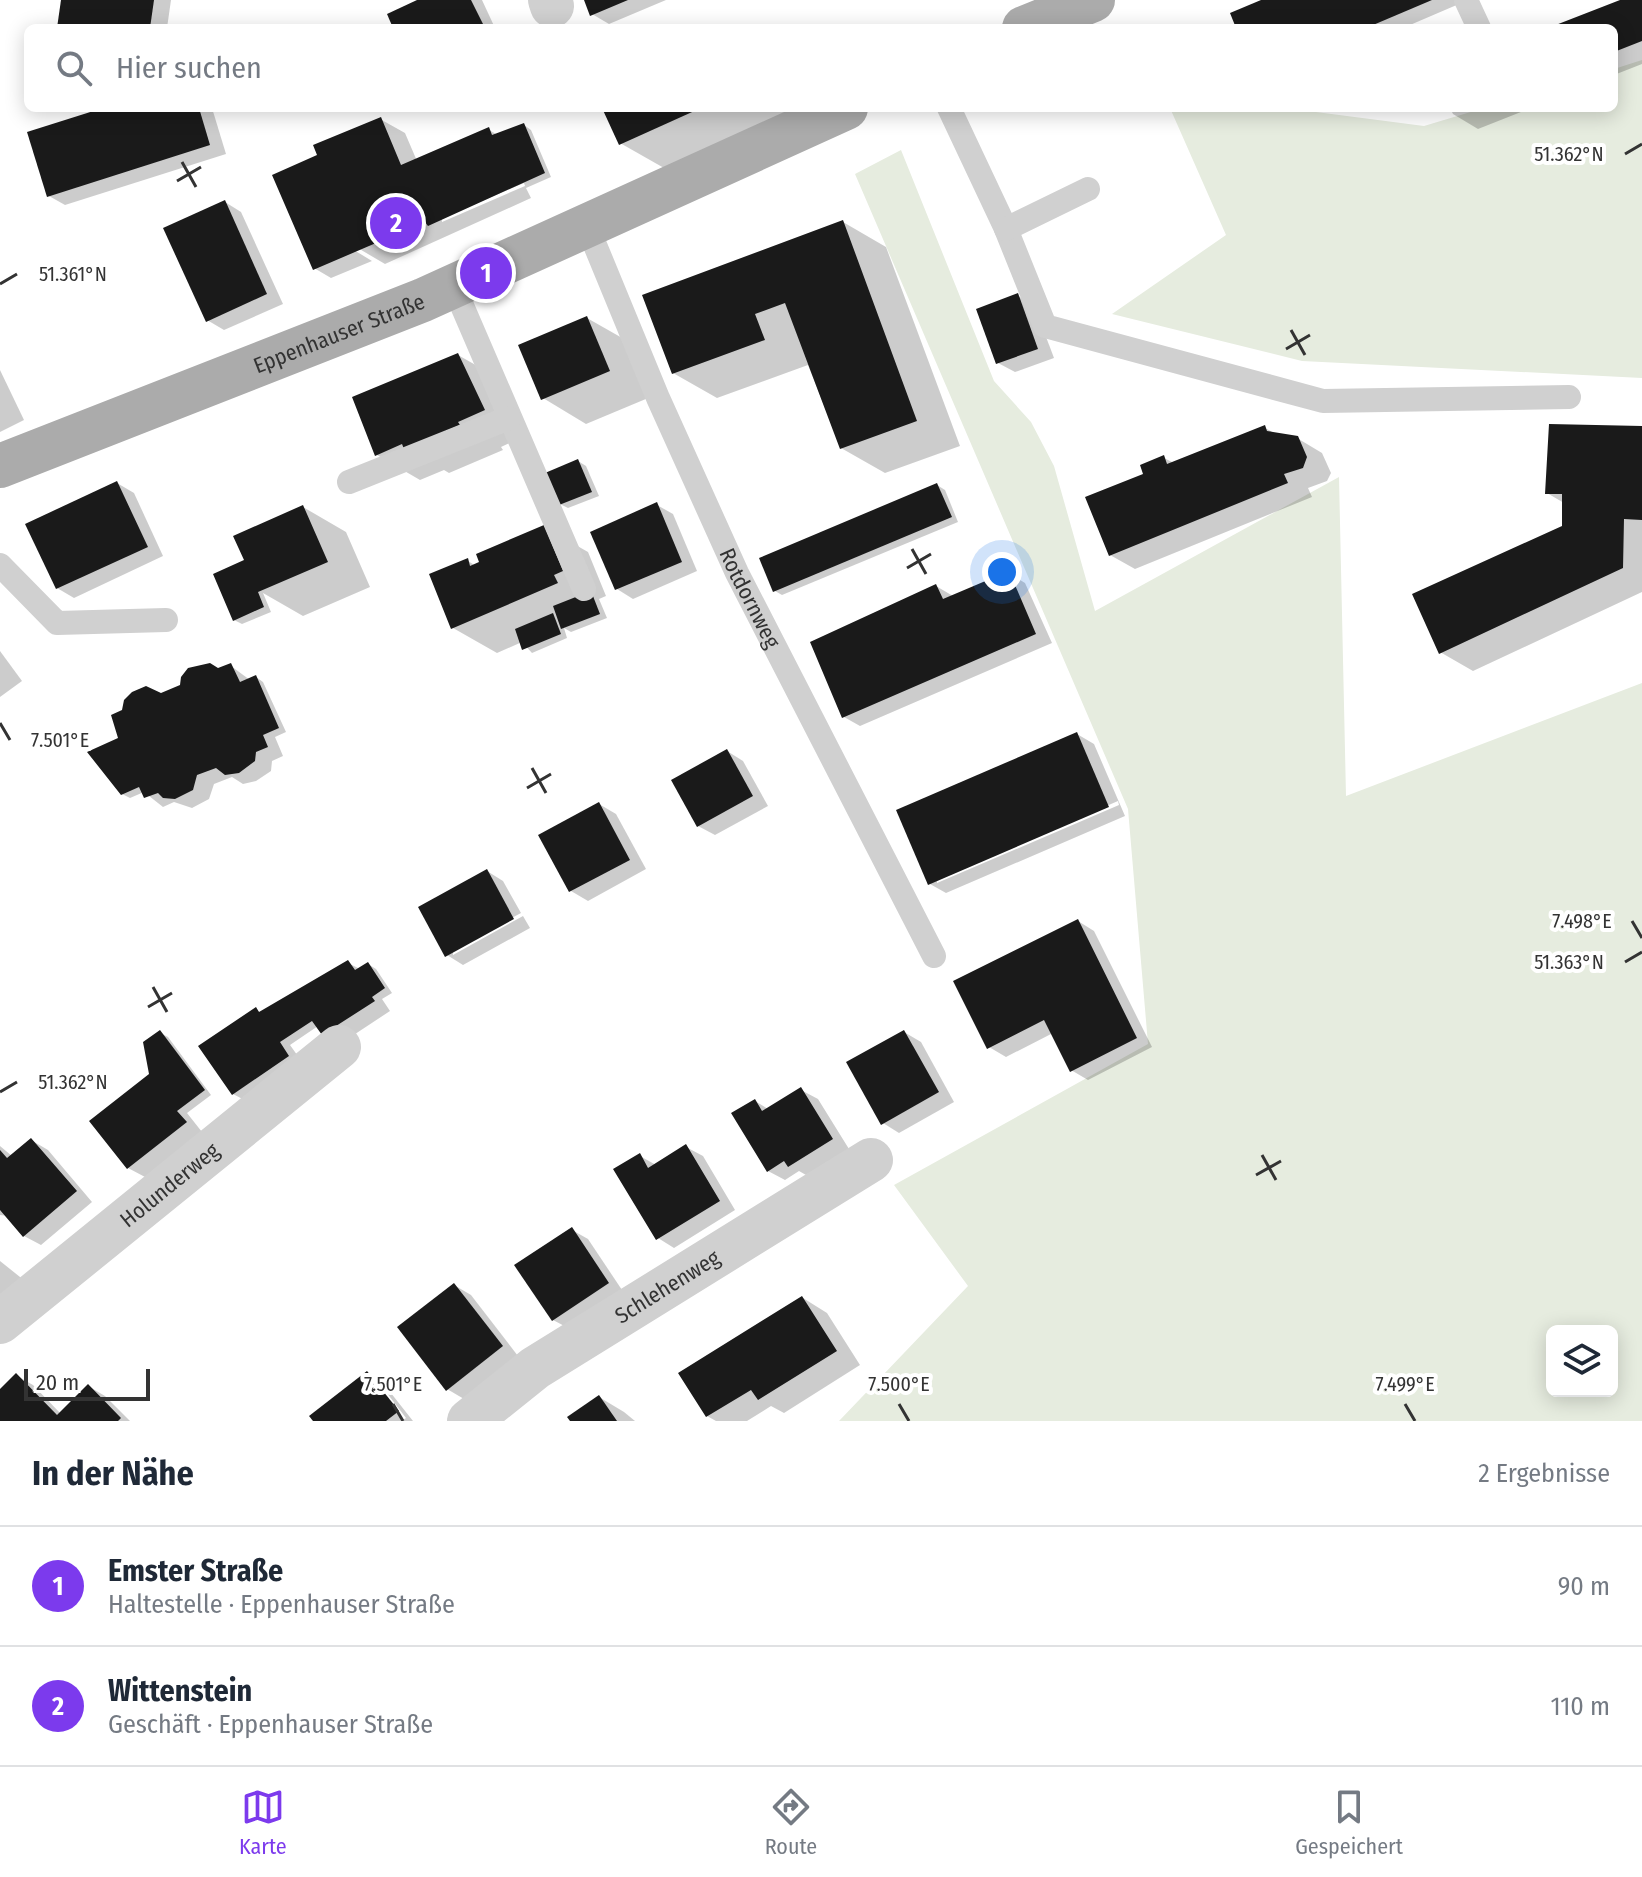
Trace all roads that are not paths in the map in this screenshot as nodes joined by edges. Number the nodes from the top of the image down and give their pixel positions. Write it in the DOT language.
graph roads {
  1 [pos="1093,0"];
  2 [pos="1466,0"];
  3 [pos="1034,24"];
  4 [pos="1477,24"];
  5 [pos="837,112"];
  6 [pos="951,112"];
  7 [pos="1088,189"];
  8 [pos="588,228"];
  9 [pos="1006,229"];
  10 [pos="454,287"];
  11 [pos="1569,397"];
  12 [pos="509,418"];
  13 [pos="0,466"];
  14 [pos="349,482"];
  15 [pos="0,565"];
  16 [pos="584,589"];
  17 [pos="166,620"];
  18 [pos="934,956"];
  19 [pos="339,1047"];
  20 [pos="871,1160"];
  21 [pos="0,1322"];
  22 [pos="469,1421"];
  1 -- 3 [label="main road"];
  2 -- 4 [label="lane"];
  5 -- 8 [label="main road, Eppenhauser Straße"];
  6 -- 9 [label="lane"];
  7 -- 9 [label="lane"];
  8 -- 10 [label="main road, Eppenhauser Straße"];
  8 -- 18 [label="lane, Rotdornweg"];
  9 -- 11 [label="lane"];
  10 -- 12 [label="lane"];
  10 -- 13 [label="main road, Eppenhauser Straße"];
  12 -- 14 [label="lane"];
  12 -- 16 [label="lane"];
  15 -- 17 [label="lane"];
  19 -- 21 [label="street, Holunderweg"];
  20 -- 22 [label="street, Schlehenweg"];
}
